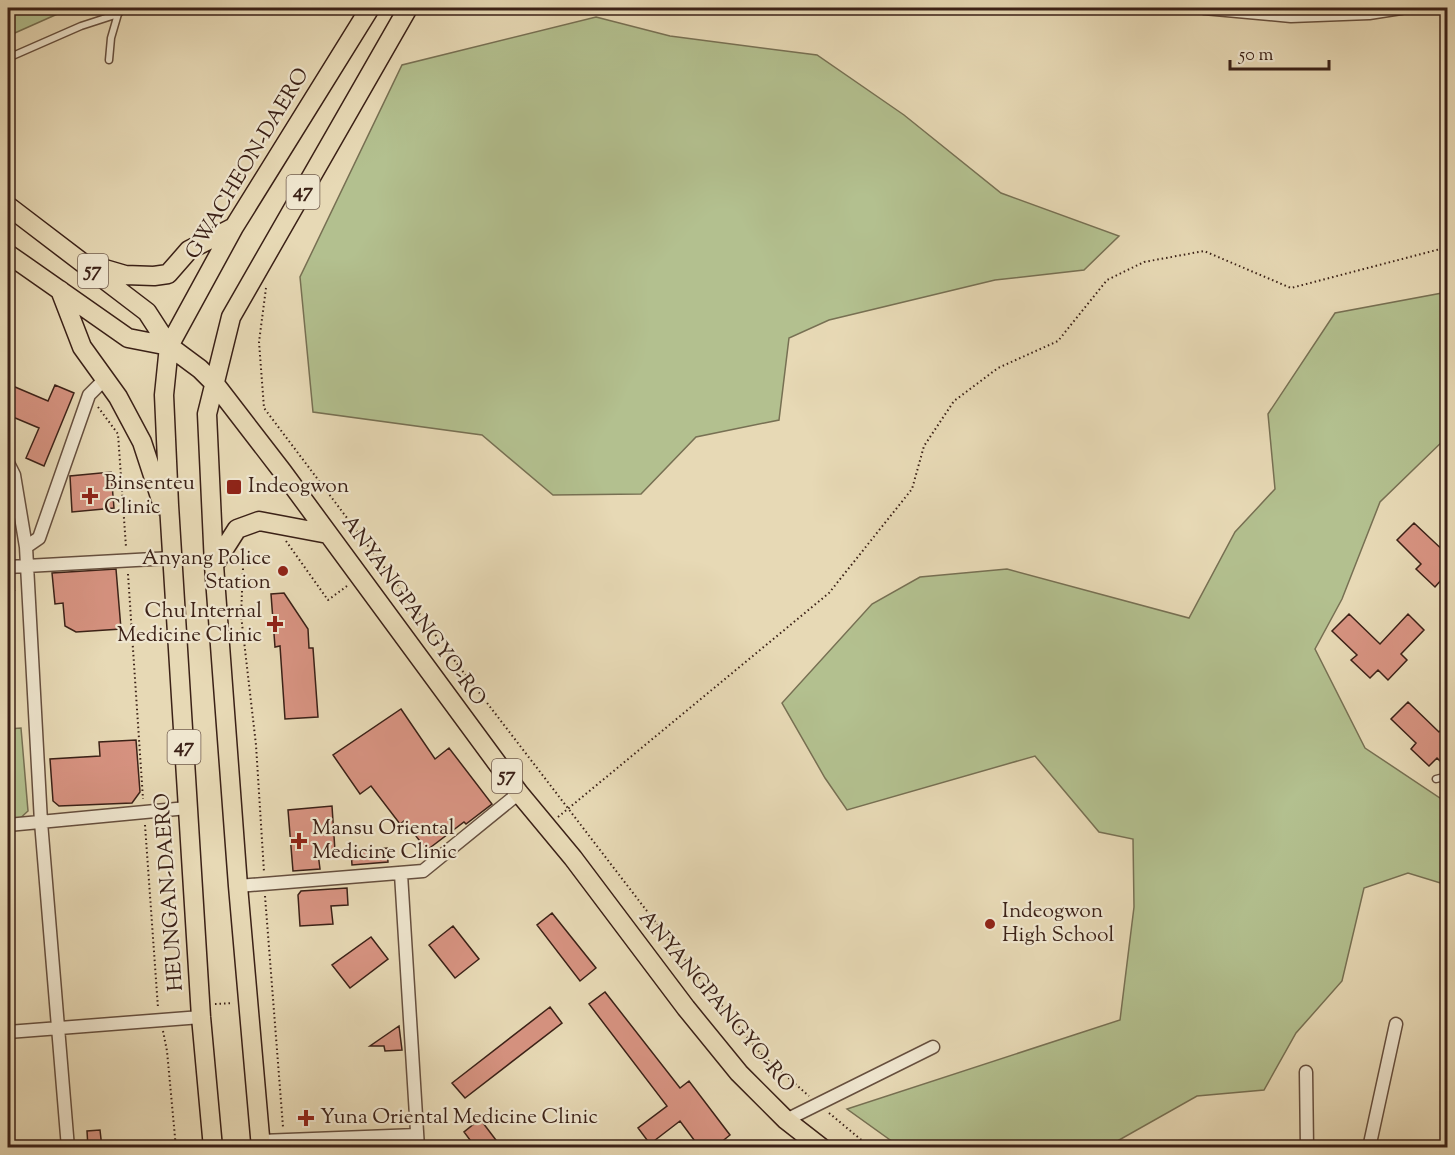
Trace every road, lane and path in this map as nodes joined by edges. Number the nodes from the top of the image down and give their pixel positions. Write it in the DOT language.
graph roads {
  1 [pos="123,8"];
  2 [pos="370,8"];
  3 [pos="408,8"];
  4 [pos="1204,8"];
  5 [pos="1401,8"];
  6 [pos="118,14"];
  7 [pos="8,58"];
  8 [pos="109,60"];
  9 [pos="8,206"];
  10 [pos="234,227"];
  11 [pos="1448,247"];
  12 [pos="8,254"];
  13 [pos="81,262"];
  14 [pos="267,281"];
  15 [pos="60,290"];
  16 [pos="169,346"];
  17 [pos="105,379"];
  18 [pos="215,384"];
  19 [pos="89,395"];
  20 [pos="8,463"];
  21 [pos="170,527"];
  22 [pos="328,534"];
  23 [pos="283,538"];
  24 [pos="244,546"];
  25 [pos="26,547"];
  26 [pos="172,558"];
  27 [pos="127,560"];
  28 [pos="214,565"];
  29 [pos="26,566"];
  30 [pos="8,567"];
  31 [pos="359,576"];
  32 [pos="1448,777"];
  33 [pos="1436,779"];
  34 [pos="519,793"];
  35 [pos="187,808"];
  36 [pos="569,808"];
  37 [pos="144,812"];
  38 [pos="41,822"];
  39 [pos="8,825"];
  40 [pos="547,827"];
  41 [pos="401,874"];
  42 [pos="265,884"];
  43 [pos="238,886"];
  44 [pos="201,1017"];
  45 [pos="160,1020"];
  46 [pos="1396,1024"];
  47 [pos="58,1029"];
  48 [pos="8,1032"];
  49 [pos="933,1047"];
  50 [pos="1306,1072"];
  51 [pos="818,1104"];
  52 [pos="786,1120"];
  53 [pos="284,1140"];
  54 [pos="417,1141"];
  55 [pos="261,1144"];
  56 [pos="1303,1147"];
  57 [pos="68,1148"];
  58 [pos="176,1148"];
  59 [pos="213,1148"];
  60 [pos="822,1148"];
  61 [pos="871,1148"];
  62 [pos="1369,1148"];
  1 -- 6 [label="lane"];
  2 -- 10 [label="main road, GWACHEON-DAERO / 47"];
  3 -- 18 [label="main road, 47"];
  4 -- 5 [label="street"];
  6 -- 7 [label="lane"];
  6 -- 8 [label="lane"];
  9 -- 13 [label="main road, 57"];
  10 -- 13 [label="main road"];
  10 -- 16 [label="main road, GWACHEON-DAERO / 47"];
  11 -- 36 [label="path"];
  12 -- 15 [label="main road, 57"];
  13 -- 16 [label="main road, 57"];
  14 -- 36 [label="path"];
  15 -- 16 [label="main road, 57"];
  15 -- 17 [label="main road"];
  16 -- 18 [label="main road, ANYANGPANGYO-RO / 57"];
  16 -- 21 [label="main road, HEUNGAN-DAERO / 47"];
  17 -- 19 [label="street"];
  17 -- 21 [label="main road"];
  18 -- 22 [label="main road, ANYANGPANGYO-RO / 57"];
  18 -- 28 [label="main road, 47"];
  19 -- 25 [label="street"];
  19 -- 27 [label="path"];
  20 -- 25 [label="street"];
  21 -- 26 [label="main road, HEUNGAN-DAERO / 47"];
  22 -- 28 [label="main road"];
  22 -- 31 [label="main road, ANYANGPANGYO-RO / 57"];
  23 -- 31 [label="path"];
  24 -- 42 [label="path"];
  25 -- 29 [label="street"];
  26 -- 27 [label="street"];
  26 -- 35 [label="main road, HEUNGAN-DAERO / 47"];
  27 -- 29 [label="street"];
  27 -- 37 [label="path"];
  28 -- 43 [label="main road, 47"];
  29 -- 30 [label="street"];
  29 -- 38 [label="street"];
  31 -- 34 [label="main road, ANYANGPANGYO-RO / 57"];
  32 -- 33 [label="lane"];
  34 -- 40 [label="main road, ANYANGPANGYO-RO / 57"];
  34 -- 41 [label="street"];
  35 -- 37 [label="street"];
  35 -- 44 [label="main road, HEUNGAN-DAERO / 47"];
  36 -- 40 [label="path"];
  36 -- 51 [label="path"];
  37 -- 38 [label="street"];
  37 -- 45 [label="path"];
  38 -- 39 [label="street"];
  38 -- 47 [label="street"];
  40 -- 52 [label="main road, ANYANGPANGYO-RO / 57"];
  41 -- 42 [label="street"];
  41 -- 54 [label="street"];
  42 -- 43 [label="street"];
  42 -- 53 [label="path"];
  43 -- 55 [label="main road, 47"];
  44 -- 45 [label="street"];
  44 -- 59 [label="main road, HEUNGAN-DAERO / 47"];
  45 -- 47 [label="street"];
  45 -- 58 [label="path"];
  46 -- 62 [label="street"];
  47 -- 48 [label="street"];
  47 -- 57 [label="street"];
  49 -- 51 [label="street, ANYANGPANGYO-RO"];
  50 -- 56 [label="street"];
  51 -- 52 [label="street, ANYANGPANGYO-RO"];
  51 -- 61 [label="path"];
  52 -- 60 [label="main road, ANYANGPANGYO-RO / 57"];
  53 -- 54 [label="street"];
  53 -- 55 [label="street"];
}
